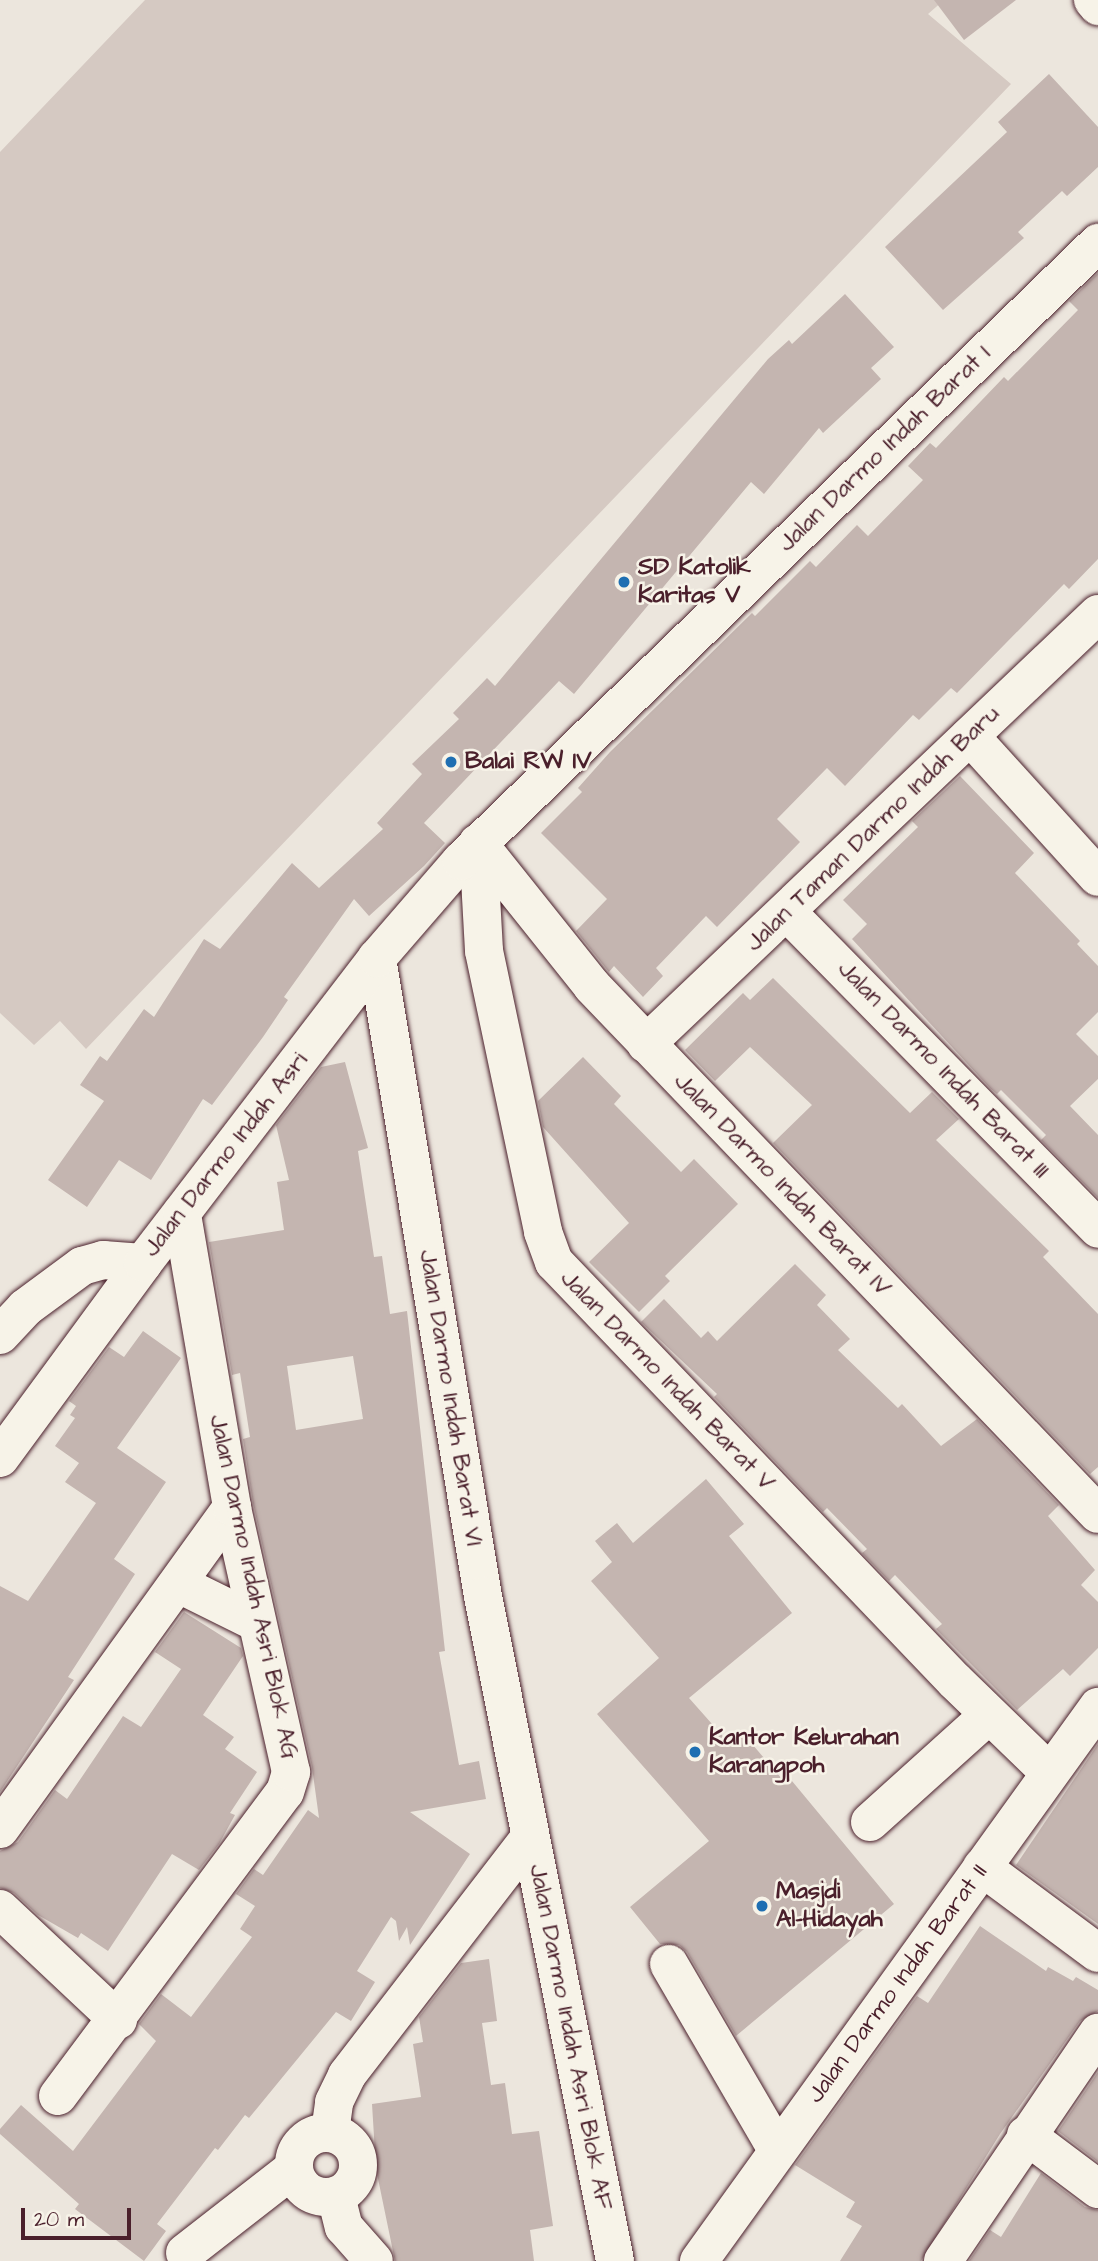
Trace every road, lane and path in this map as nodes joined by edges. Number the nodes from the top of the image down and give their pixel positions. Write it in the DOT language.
graph roads {
  1 [pos="1093,0"];
  2 [pos="1098,6"];
  3 [pos="1098,243"];
  4 [pos="1098,614"];
  5 [pos="970,736"];
  6 [pos="470,852"];
  7 [pos="1098,877"];
  8 [pos="787,912"];
  9 [pos="377,958"];
  10 [pos="646,1044"];
  11 [pos="182,1213"];
  12 [pos="1098,1229"];
  13 [pos="143,1263"];
  14 [pos="0,1335"];
  15 [pos="0,1458"];
  16 [pos="232,1507"];
  17 [pos="1098,1514"];
  18 [pos="179,1584"];
  19 [pos="256,1622"];
  20 [pos="1098,1707"];
  21 [pos="989,1715"];
  22 [pos="1050,1773"];
  23 [pos="870,1822"];
  24 [pos="0,1829"];
  25 [pos="530,1838"];
  26 [pos="982,1867"];
  27 [pos="0,1909"];
  28 [pos="1098,1954"];
  29 [pos="669,1964"];
  30 [pos="118,2020"];
  31 [pos="1098,2033"];
  32 [pos="58,2096"];
  33 [pos="330,2133"];
  34 [pos="1026,2135"];
  35 [pos="778,2151"];
  36 [pos="294,2168"];
  37 [pos="1098,2189"];
  38 [pos="335,2196"];
  39 [pos="185,2253"];
  40 [pos="374,2261"];
  41 [pos="615,2261"];
  42 [pos="699,2261"];
  43 [pos="943,2261"];
  1 -- 2 [label="street"];
  3 -- 6 [label="street, Jalan Darmo Indah Barat I"];
  4 -- 5 [label="street, Jalan Taman Darmo Indah Baru"];
  5 -- 7 [label="street"];
  5 -- 8 [label="street, Jalan Taman Darmo Indah Baru"];
  6 -- 9 [label="street, Jalan Darmo Indah Asri"];
  6 -- 10 [label="street, Jalan Darmo Indah Barat IV"];
  6 -- 21 [label="street, Jalan Darmo Indah Barat V"];
  8 -- 10 [label="street, Jalan Taman Darmo Indah Baru"];
  8 -- 12 [label="street, Jalan Darmo Indah Barat III"];
  9 -- 11 [label="street, Jalan Darmo Indah Asri"];
  9 -- 25 [label="street, Jalan Darmo Indah Barat VI"];
  10 -- 17 [label="street, Jalan Darmo Indah Barat IV"];
  11 -- 13 [label="street, Jalan Darmo Indah Asri"];
  11 -- 16 [label="street, Jalan Darmo Indah Asri Blok AG"];
  13 -- 14 [label="street"];
  13 -- 15 [label="street, Jalan Darmo Indah Asri"];
  16 -- 18 [label="street"];
  16 -- 19 [label="street, Jalan Darmo Indah Asri Blok AG"];
  18 -- 19 [label="street"];
  18 -- 24 [label="street"];
  19 -- 30 [label="street, Jalan Darmo Indah Asri Blok AG"];
  20 -- 22 [label="street, Jalan Darmo Indah Barat II"];
  21 -- 22 [label="street, Jalan Darmo Indah Barat V"];
  21 -- 23 [label="street"];
  22 -- 26 [label="street, Jalan Darmo Indah Barat II"];
  25 -- 33 [label="street, Jalan Darmo Indah Asri Blok AF"];
  25 -- 41 [label="street, Jalan Darmo Indah Asri Blok AF"];
  26 -- 28 [label="street"];
  26 -- 35 [label="street, Jalan Darmo Indah Barat II"];
  27 -- 30 [label="street"];
  29 -- 35 [label="street"];
  30 -- 32 [label="street, Jalan Darmo Indah Asri Blok AG"];
  31 -- 34 [label="street"];
  33 -- 36 [label="street"];
  33 -- 38 [label="street"];
  34 -- 37 [label="street"];
  34 -- 43 [label="street"];
  35 -- 42 [label="street, Jalan Darmo Indah Barat II"];
  36 -- 38 [label="street"];
  36 -- 39 [label="street"];
  38 -- 40 [label="street"];
}
